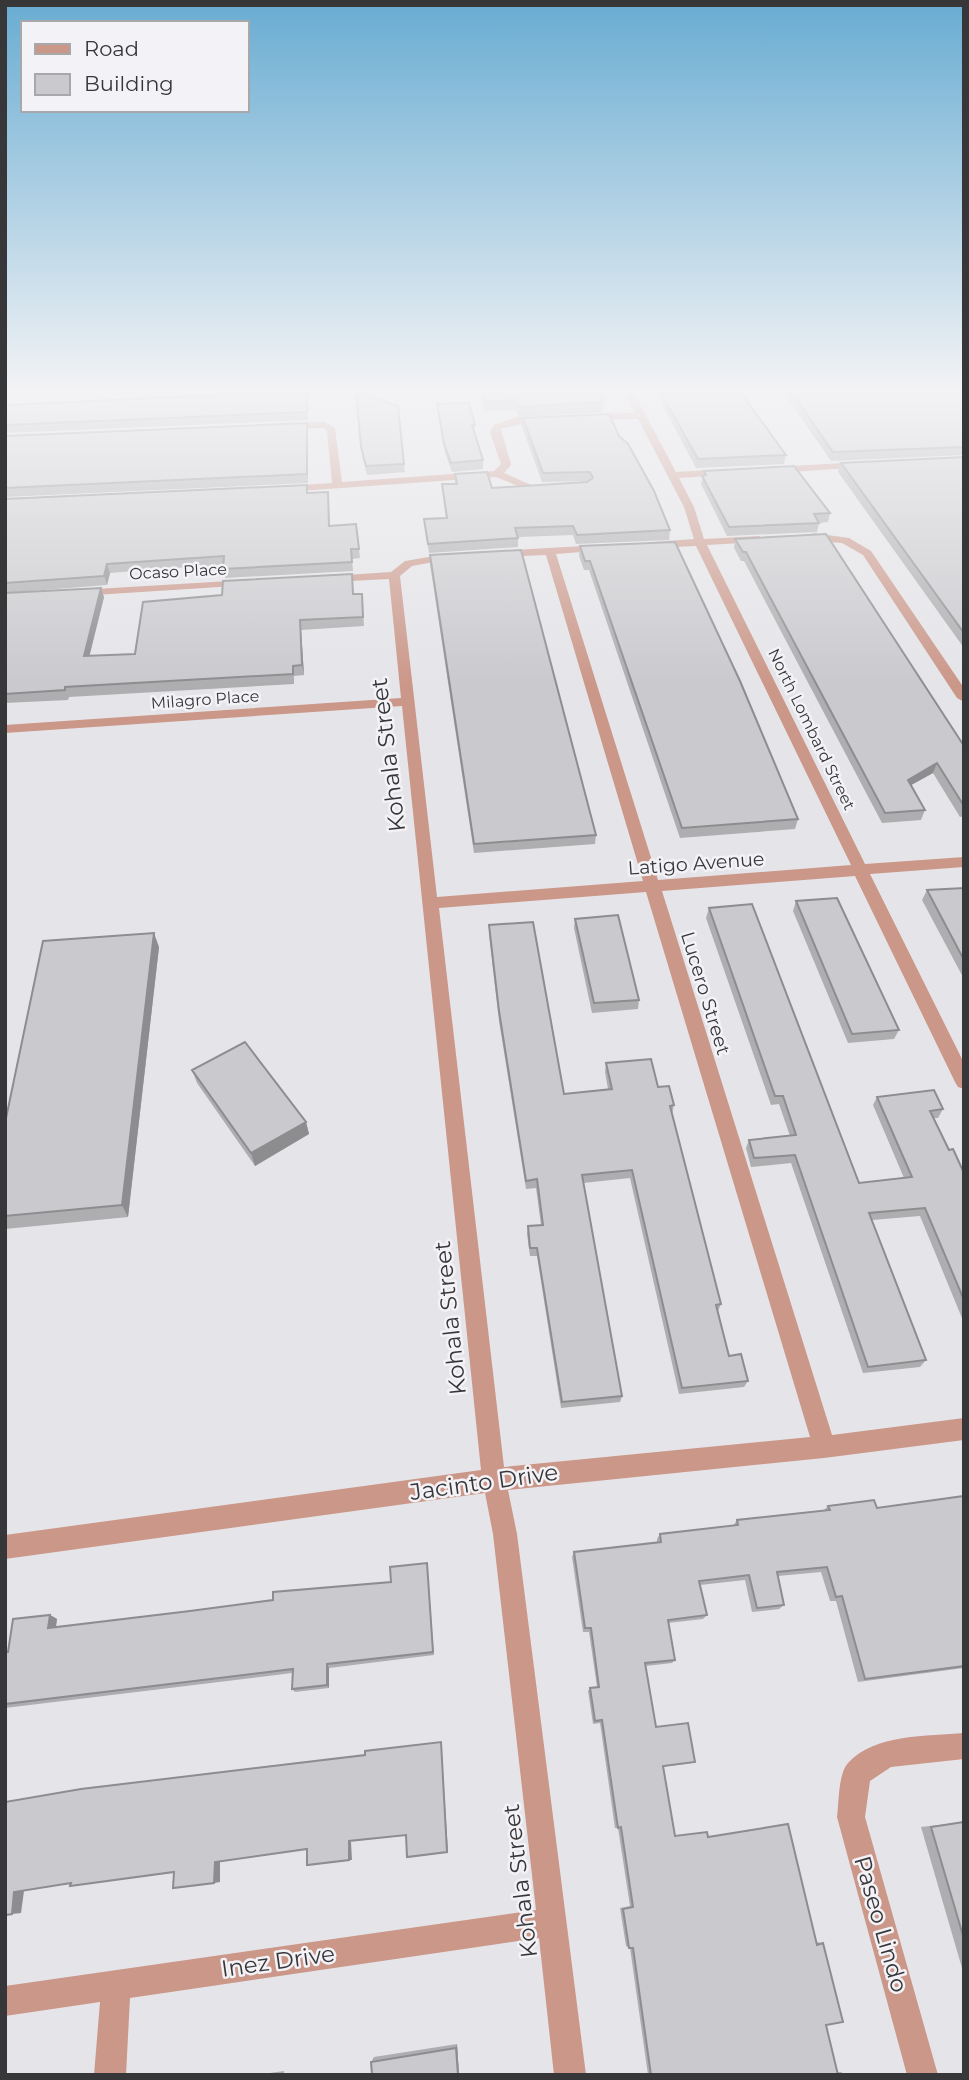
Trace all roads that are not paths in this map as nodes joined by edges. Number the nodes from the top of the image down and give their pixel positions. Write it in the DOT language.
graph roads {
  1 [pos="681,490"];
  2 [pos="793,537"];
  3 [pos="767,539"];
  4 [pos="701,542"];
  5 [pos="646,545"];
  6 [pos="619,547"];
  7 [pos="551,551"];
  8 [pos="488,554"];
  9 [pos="462,555"];
  10 [pos="402,569"];
  11 [pos="319,579"];
  12 [pos="264,582"];
  13 [pos="60,594"];
  14 [pos="964,698"];
  15 [pos="408,702"];
  16 [pos="5,729"];
  17 [pos="964,862"];
  18 [pos="861,870"];
  19 [pos="651,886"];
  20 [pos="431,903"];
  21 [pos="964,1082"];
  22 [pos="964,1429"];
  23 [pos="824,1447"];
  24 [pos="494,1481"];
  25 [pos="5,1547"];
  26 [pos="964,1746"];
  27 [pos="551,1922"];
  28 [pos="116,1984"];
  29 [pos="5,2001"];
  30 [pos="110,2075"];
  31 [pos="570,2075"];
  32 [pos="923,2075"];
  1 -- 4 [label="street, North Lombard Street"];
  2 -- 14 [label="street"];
  3 -- 4 [label="street"];
  4 -- 5 [label="street"];
  4 -- 18 [label="street, North Lombard Street"];
  6 -- 7 [label="street"];
  7 -- 8 [label="street"];
  7 -- 19 [label="street, Lucero Street"];
  9 -- 10 [label="street"];
  10 -- 11 [label="street"];
  10 -- 15 [label="street, Kohala Street"];
  12 -- 13 [label="street, Ocaso Place"];
  15 -- 16 [label="street, Milagro Place"];
  15 -- 20 [label="street, Kohala Street"];
  17 -- 18 [label="street, Latigo Avenue"];
  18 -- 19 [label="street, Latigo Avenue"];
  18 -- 21 [label="street, North Lombard Street"];
  19 -- 20 [label="street, Latigo Avenue"];
  19 -- 23 [label="street, Lucero Street"];
  20 -- 24 [label="street, Kohala Street"];
  22 -- 23 [label="street, Jacinto Drive"];
  23 -- 24 [label="street, Jacinto Drive"];
  24 -- 25 [label="street, Jacinto Drive"];
  24 -- 27 [label="street, Kohala Street"];
  26 -- 32 [label="street, Paseo Lindo"];
  27 -- 28 [label="street, Inez Drive"];
  27 -- 31 [label="street, Kohala Street"];
  28 -- 29 [label="street, Inez Drive"];
  28 -- 30 [label="street"];
}
